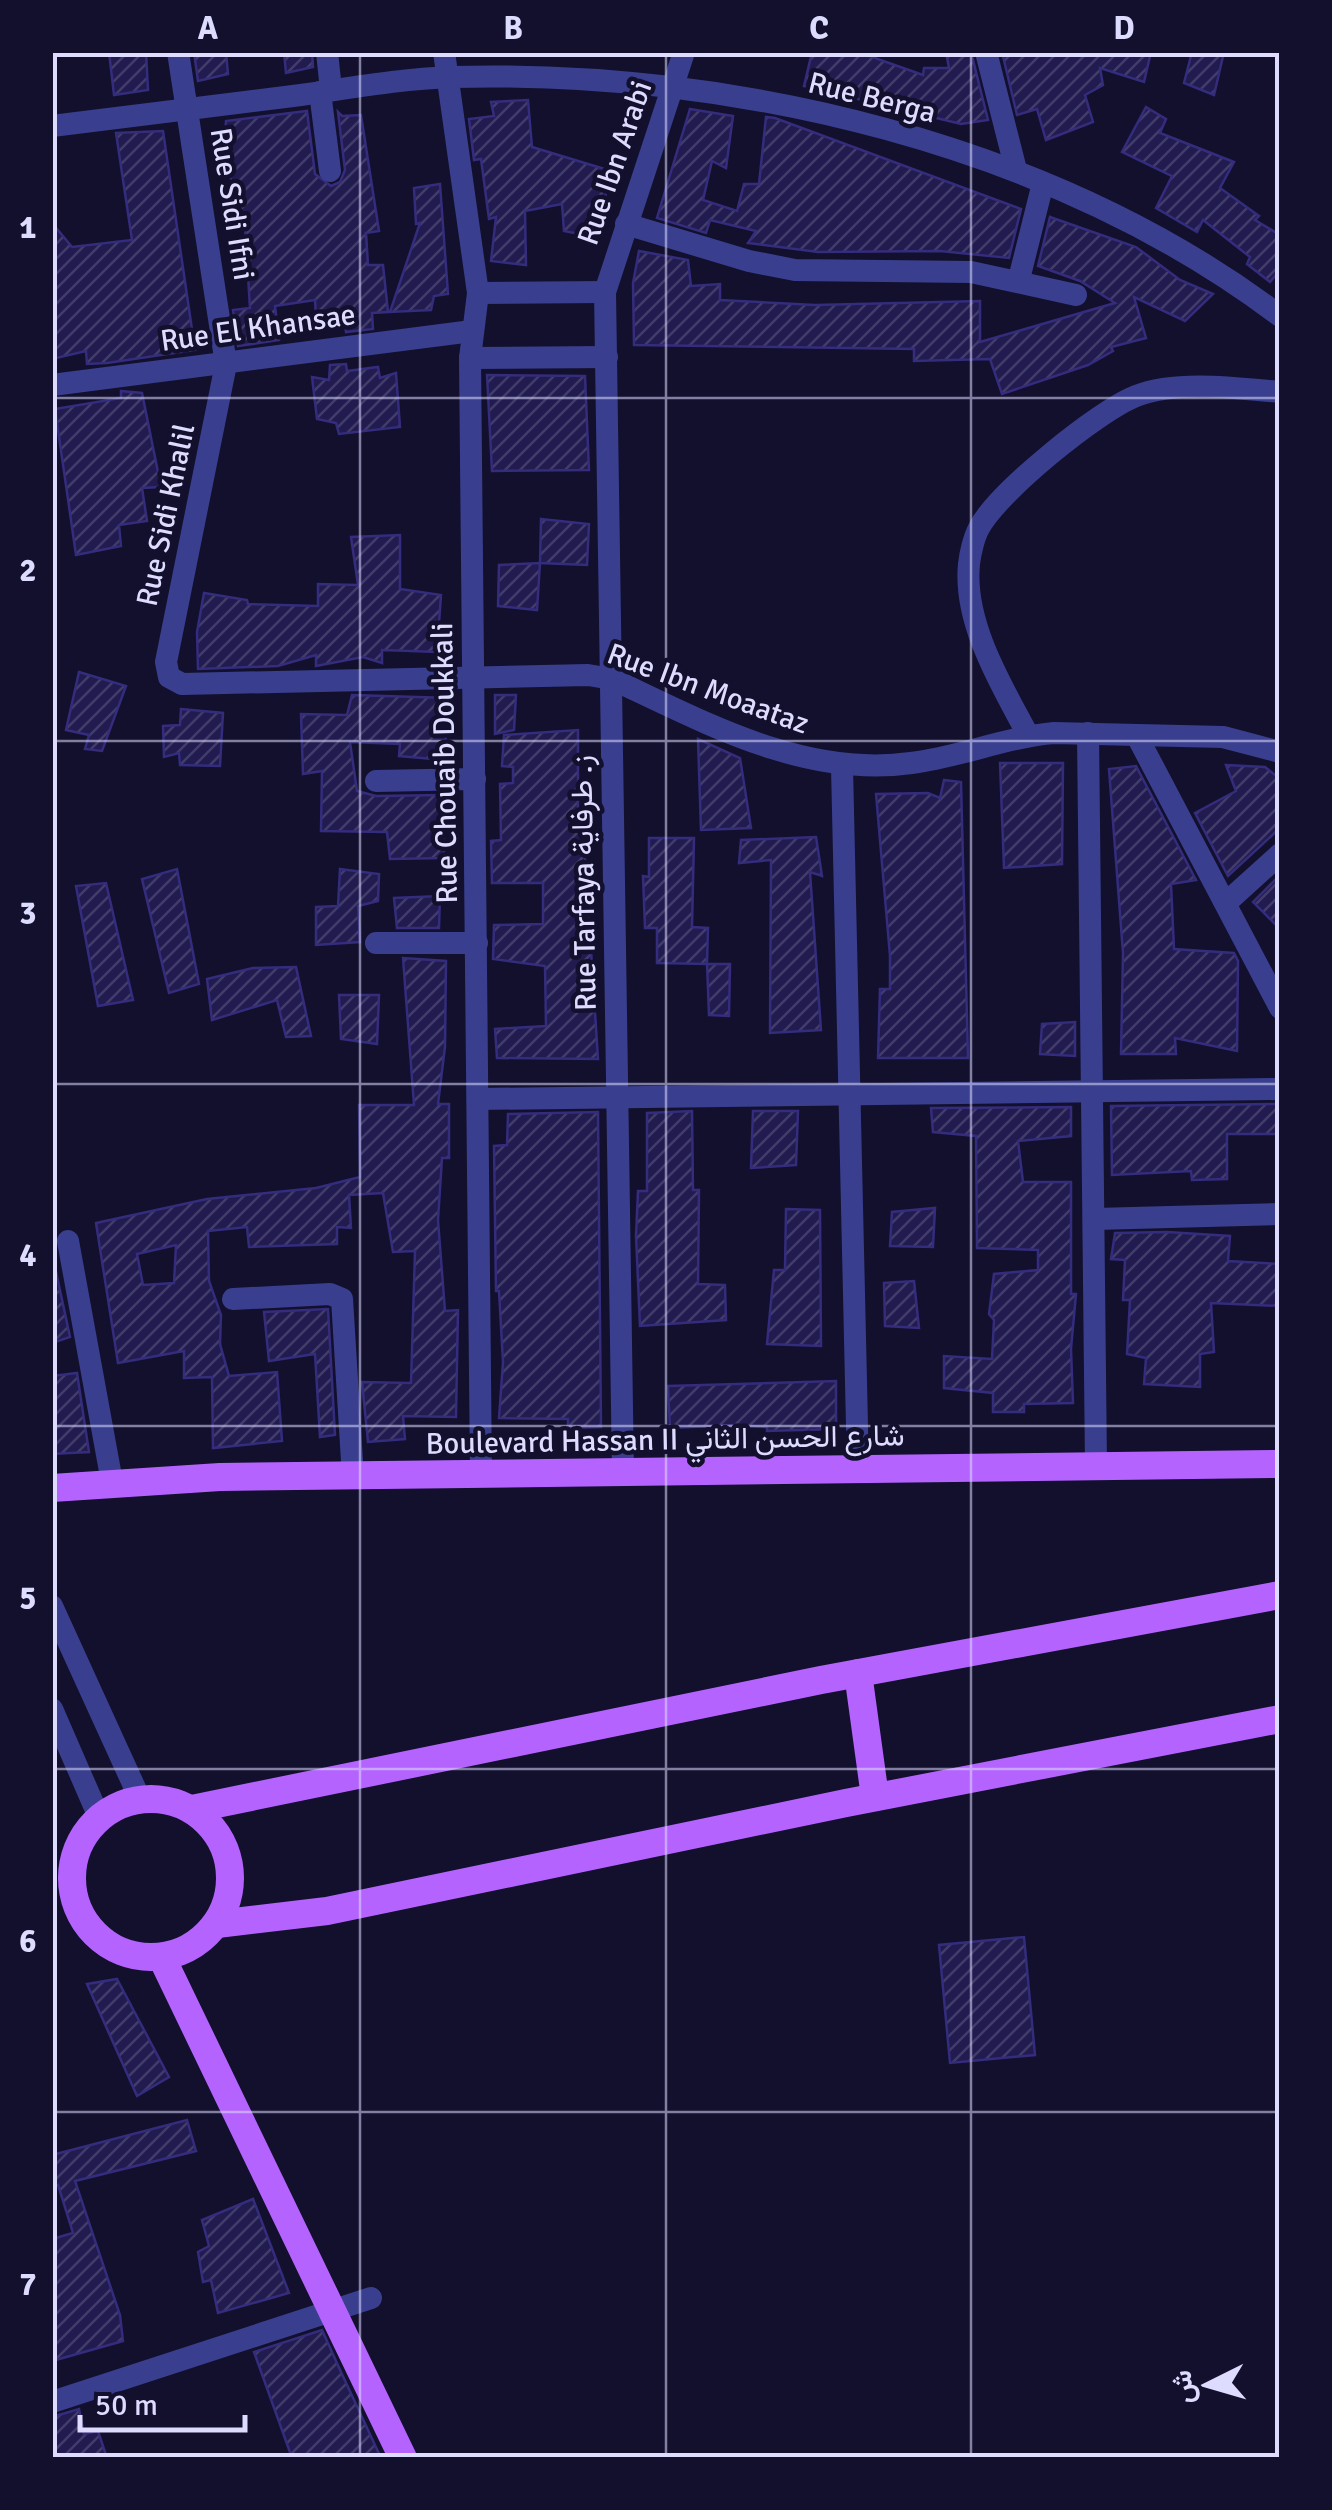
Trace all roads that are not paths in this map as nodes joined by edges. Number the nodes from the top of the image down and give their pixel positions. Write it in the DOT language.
graph roads {
  1 [pos="178,52"];
  2 [pos="327,52"];
  3 [pos="444,52"];
  4 [pos="684,52"];
  5 [pos="986,52"];
  6 [pos="448,77"];
  7 [pos="672,90"];
  8 [pos="326,91"];
  9 [pos="187,110"];
  10 [pos="52,126"];
  11 [pos="1016,170"];
  12 [pos="330,171"];
  13 [pos="1043,182"];
  14 [pos="626,224"];
  15 [pos="1018,279"];
  16 [pos="478,292"];
  17 [pos="605,292"];
  18 [pos="1076,295"];
  19 [pos="1280,316"];
  20 [pos="472,331"];
  21 [pos="607,357"];
  22 [pos="470,358"];
  23 [pos="226,364"];
  24 [pos="52,385"];
  25 [pos="1280,392"];
  26 [pos="169,677"];
  27 [pos="474,679"];
  28 [pos="612,679"];
  29 [pos="1088,733"];
  30 [pos="1028,736"];
  31 [pos="1138,738"];
  32 [pos="1280,752"];
  33 [pos="842,767"];
  34 [pos="475,779"];
  35 [pos="376,781"];
  36 [pos="1280,854"];
  37 [pos="1227,902"];
  38 [pos="376,943"];
  39 [pos="477,943"];
  40 [pos="1280,1008"];
  41 [pos="1280,1090"];
  42 [pos="1093,1091"];
  43 [pos="616,1096"];
  44 [pos="852,1096"];
  45 [pos="478,1099"];
  46 [pos="1280,1214"];
  47 [pos="1095,1219"];
  48 [pos="68,1241"];
  49 [pos="233,1299"];
  50 [pos="1280,1464"];
  51 [pos="1096,1465"];
  52 [pos="858,1470"];
  53 [pos="623,1474"];
  54 [pos="481,1476"];
  55 [pos="353,1477"];
  56 [pos="112,1482"];
  57 [pos="52,1488"];
  58 [pos="1280,1595"];
  59 [pos="52,1606"];
  60 [pos="858,1672"];
  61 [pos="52,1709"];
  62 [pos="1280,1720"];
  63 [pos="874,1798"];
  64 [pos="140,1799"];
  65 [pos="192,1809"];
  66 [pos="99,1818"];
  67 [pos="62,1893"];
  68 [pos="217,1924"];
  69 [pos="162,1958"];
  70 [pos="370,2298"];
  71 [pos="332,2311"];
  72 [pos="52,2402"];
  73 [pos="404,2458"];
  1 -- 9 [label="street, Rue Sidi Ifni"];
  2 -- 8 [label="street"];
  3 -- 6 [label="street, Rue Chouaib Doukkali"];
  4 -- 7 [label="street, Rue Ibn Arabi"];
  5 -- 11 [label="street"];
  6 -- 7 [label="street, Rue Berga"];
  6 -- 8 [label="street, Rue Berga"];
  6 -- 16 [label="street, Rue Chouaib Doukkali"];
  7 -- 11 [label="street, Rue Berga"];
  7 -- 14 [label="street, Rue Ibn Arabi"];
  8 -- 9 [label="street, Rue Berga"];
  8 -- 12 [label="street"];
  9 -- 10 [label="street, Rue Berga"];
  9 -- 23 [label="street, Rue Sidi Ifni"];
  11 -- 13 [label="street, Rue Berga"];
  13 -- 15 [label="street"];
  13 -- 19 [label="street, Rue Berga"];
  14 -- 15 [label="street"];
  14 -- 17 [label="street, Rue Ibn Arabi"];
  15 -- 18 [label="street"];
  16 -- 17 [label="street"];
  16 -- 20 [label="street, Rue Chouaib Doukkali"];
  17 -- 21 [label="street, Rue Tarfaya ز. طرفاية"];
  20 -- 22 [label="street, Rue Chouaib Doukkali"];
  20 -- 23 [label="street, Rue El Khansae"];
  21 -- 22 [label="street"];
  21 -- 28 [label="street, Rue Tarfaya ز. طرفاية"];
  22 -- 27 [label="street, Rue Chouaib Doukkali"];
  23 -- 24 [label="street, Rue El Khansae"];
  23 -- 26 [label="street, Rue Sidi Khalil"];
  25 -- 30 [label="street"];
  26 -- 27 [label="street, Rue Ibn Moaataz"];
  27 -- 28 [label="street, Rue Ibn Moaataz"];
  27 -- 34 [label="street, Rue Chouaib Doukkali"];
  28 -- 33 [label="street, Rue Ibn Moaataz"];
  28 -- 43 [label="street, Rue Tarfaya ز. طرفاية"];
  29 -- 30 [label="street, Rue Ibn Moaataz"];
  29 -- 31 [label="street, Rue Ibn Moaataz"];
  29 -- 42 [label="street"];
  30 -- 33 [label="street, Rue Ibn Moaataz"];
  31 -- 32 [label="street, Rue Ibn Moaataz"];
  31 -- 37 [label="street"];
  33 -- 44 [label="street"];
  34 -- 35 [label="street"];
  34 -- 39 [label="street, Rue Chouaib Doukkali"];
  36 -- 37 [label="street"];
  37 -- 40 [label="street"];
  38 -- 39 [label="street"];
  39 -- 45 [label="street, Rue Chouaib Doukkali"];
  41 -- 42 [label="street"];
  42 -- 44 [label="street"];
  42 -- 47 [label="street"];
  43 -- 44 [label="street"];
  43 -- 45 [label="street"];
  43 -- 53 [label="street, Rue Tarfaya ز. طرفاية"];
  44 -- 52 [label="street"];
  45 -- 54 [label="street, Rue Chouaib Doukkali"];
  46 -- 47 [label="street"];
  47 -- 51 [label="street"];
  48 -- 56 [label="street"];
  49 -- 55 [label="street"];
  50 -- 51 [label="main road, Boulevard Hassan II شارع الحسن الثاني"];
  51 -- 52 [label="main road, Boulevard Hassan II شارع الحسن الثاني"];
  52 -- 53 [label="main road, Boulevard Hassan II شارع الحسن الثاني"];
  53 -- 54 [label="main road, Boulevard Hassan II شارع الحسن الثاني"];
  54 -- 55 [label="main road, Boulevard Hassan II شارع الحسن الثاني"];
  55 -- 56 [label="main road, Boulevard Hassan II شارع الحسن الثاني"];
  56 -- 57 [label="main road, Boulevard Hassan II شارع الحسن الثاني"];
  58 -- 60 [label="main road"];
  59 -- 64 [label="street"];
  60 -- 63 [label="main road"];
  60 -- 65 [label="main road"];
  61 -- 66 [label="street"];
  62 -- 63 [label="main road"];
  63 -- 68 [label="main road"];
  64 -- 65 [label="main road"];
  64 -- 66 [label="main road"];
  65 -- 68 [label="main road"];
  66 -- 67 [label="main road"];
  67 -- 69 [label="main road"];
  68 -- 69 [label="main road"];
  69 -- 71 [label="main road"];
  70 -- 71 [label="street"];
  71 -- 72 [label="street"];
  71 -- 73 [label="main road"];
}
